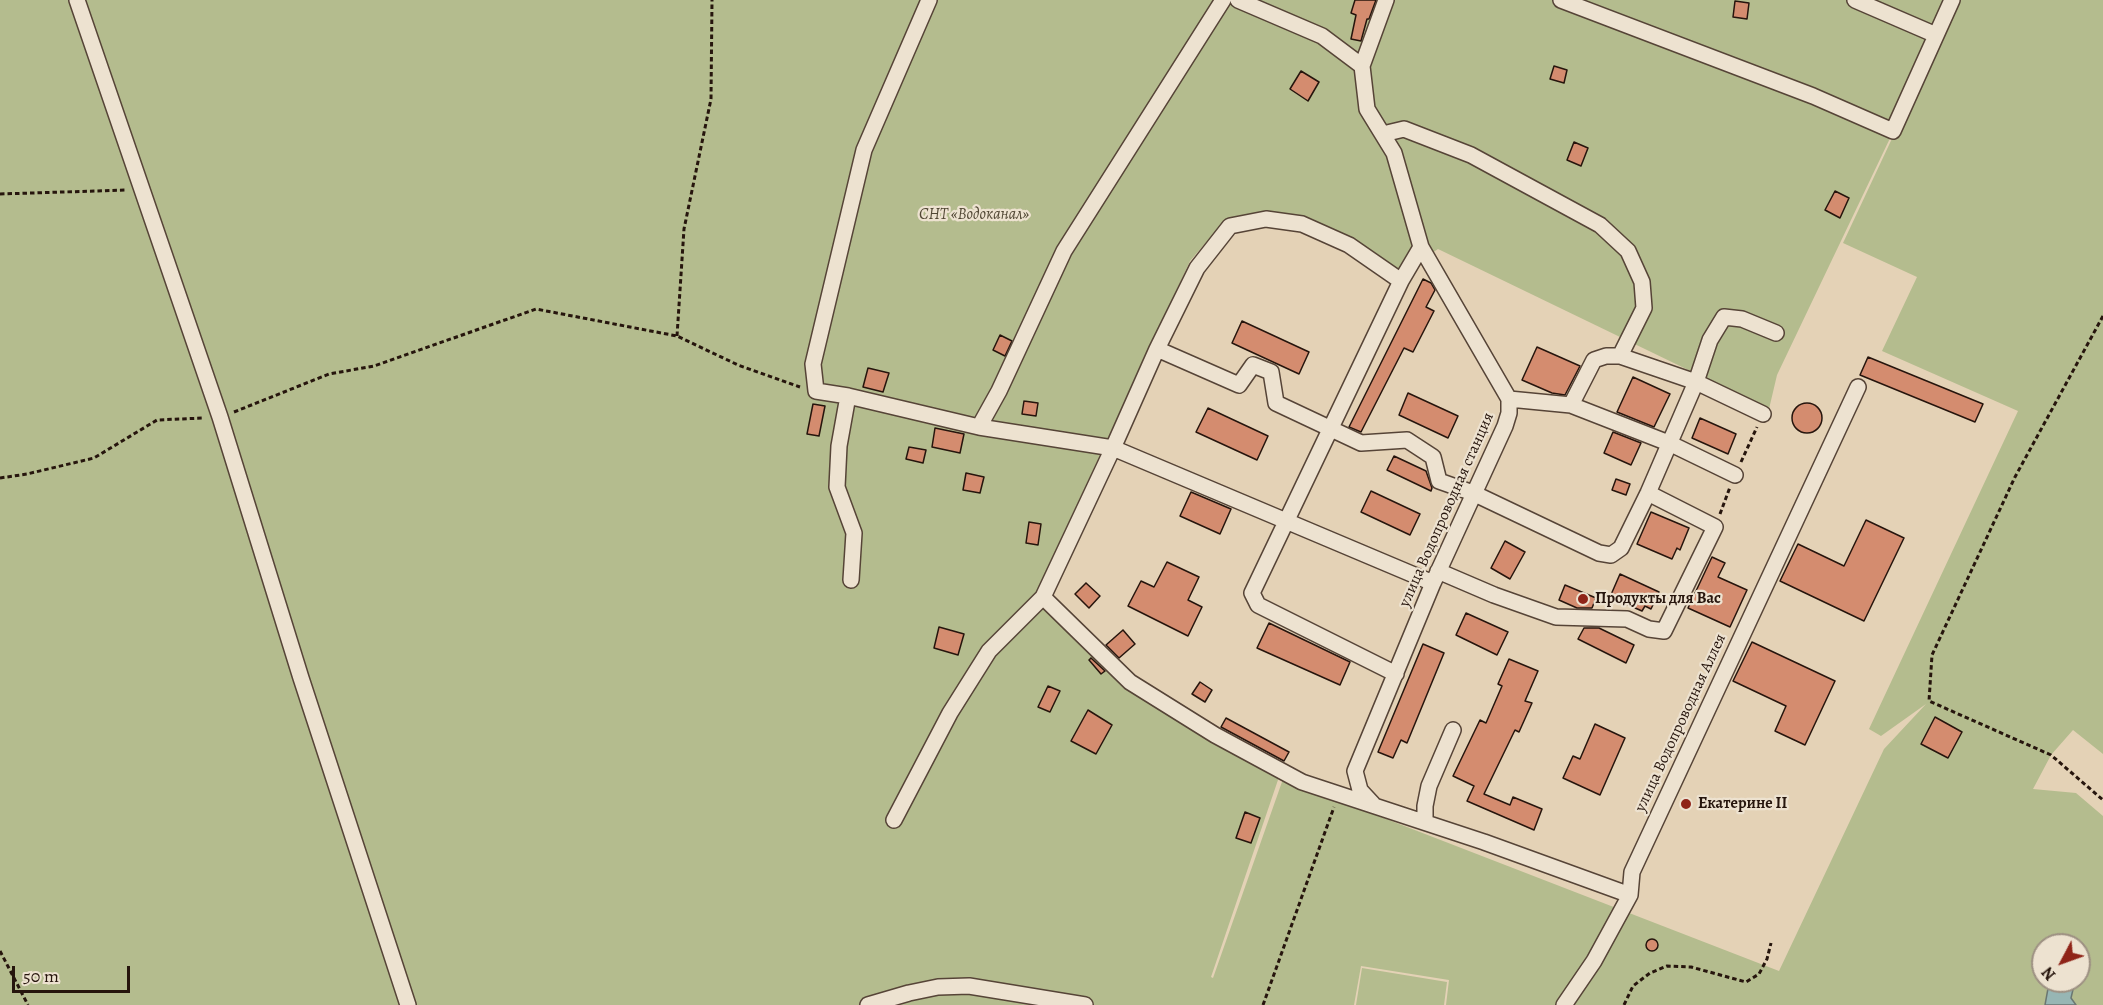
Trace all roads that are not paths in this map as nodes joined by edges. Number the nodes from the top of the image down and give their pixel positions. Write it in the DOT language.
graph roads {
  1 [pos="77,0"];
  2 [pos="929,0"];
  3 [pos="1223,0"];
  4 [pos="1238,0"];
  5 [pos="1386,0"];
  6 [pos="1561,0"];
  7 [pos="1856,0"];
  8 [pos="1952,0"];
  9 [pos="1936,35"];
  10 [pos="1362,66"];
  11 [pos="1383,134"];
  12 [pos="1421,247"];
  13 [pos="1401,281"];
  14 [pos="1776,333"];
  15 [pos="1157,349"];
  16 [pos="1620,356"];
  17 [pos="1696,382"];
  18 [pos="1858,387"];
  19 [pos="848,396"];
  20 [pos="1509,399"];
  21 [pos="1571,405"];
  22 [pos="1763,414"];
  23 [pos="979,427"];
  24 [pos="1330,430"];
  25 [pos="1671,444"];
  26 [pos="1113,448"];
  27 [pos="1735,475"];
  28 [pos="1473,493"];
  29 [pos="1648,493"];
  30 [pos="1287,523"];
  31 [pos="1436,577"];
  32 [pos="851,580"];
  33 [pos="1043,597"];
  34 [pos="1396,674"];
  35 [pos="1453,730"];
  36 [pos="1375,806"];
  37 [pos="894,820"];
  38 [pos="1425,822"];
  39 [pos="1630,895"];
  40 [pos="408,1005"];
  41 [pos="868,1005"];
  42 [pos="1085,1005"];
  43 [pos="1564,1005"];
  1 -- 40 [label="street"];
  2 -- 19 [label="street"];
  3 -- 23 [label="street"];
  4 -- 10 [label="street"];
  5 -- 10 [label="street"];
  6 -- 9 [label="street"];
  7 -- 9 [label="street"];
  8 -- 9 [label="street"];
  10 -- 11 [label="street, улица Водопроводная станция"];
  11 -- 12 [label="street, улица Водопроводная станция"];
  11 -- 16 [label="street"];
  12 -- 13 [label="street"];
  12 -- 20 [label="street, улица Водопроводная станция"];
  13 -- 15 [label="street"];
  13 -- 24 [label="street"];
  14 -- 17 [label="street"];
  15 -- 24 [label="street"];
  15 -- 26 [label="street"];
  16 -- 17 [label="street"];
  16 -- 21 [label="street"];
  17 -- 22 [label="street"];
  17 -- 25 [label="street"];
  18 -- 39 [label="street, улица Водопроводная Аллея"];
  19 -- 23 [label="street"];
  19 -- 32 [label="street"];
  20 -- 21 [label="street"];
  20 -- 28 [label="street, улица Водопроводная станция"];
  21 -- 25 [label="street"];
  23 -- 26 [label="street"];
  24 -- 28 [label="street"];
  24 -- 30 [label="street"];
  25 -- 27 [label="street"];
  25 -- 29 [label="street"];
  26 -- 30 [label="street"];
  26 -- 33 [label="street"];
  28 -- 29 [label="street"];
  28 -- 31 [label="street, улица Водопроводная станция"];
  29 -- 31 [label="street"];
  30 -- 31 [label="street"];
  30 -- 34 [label="street"];
  31 -- 34 [label="street, улица Водопроводная станция"];
  33 -- 36 [label="street"];
  33 -- 37 [label="street"];
  34 -- 36 [label="street, улица Водопроводная станция"];
  35 -- 38 [label="street"];
  36 -- 38 [label="street"];
  38 -- 39 [label="street"];
  39 -- 43 [label="street, улица Водопроводная Аллея"];
  41 -- 42 [label="street"];
}
